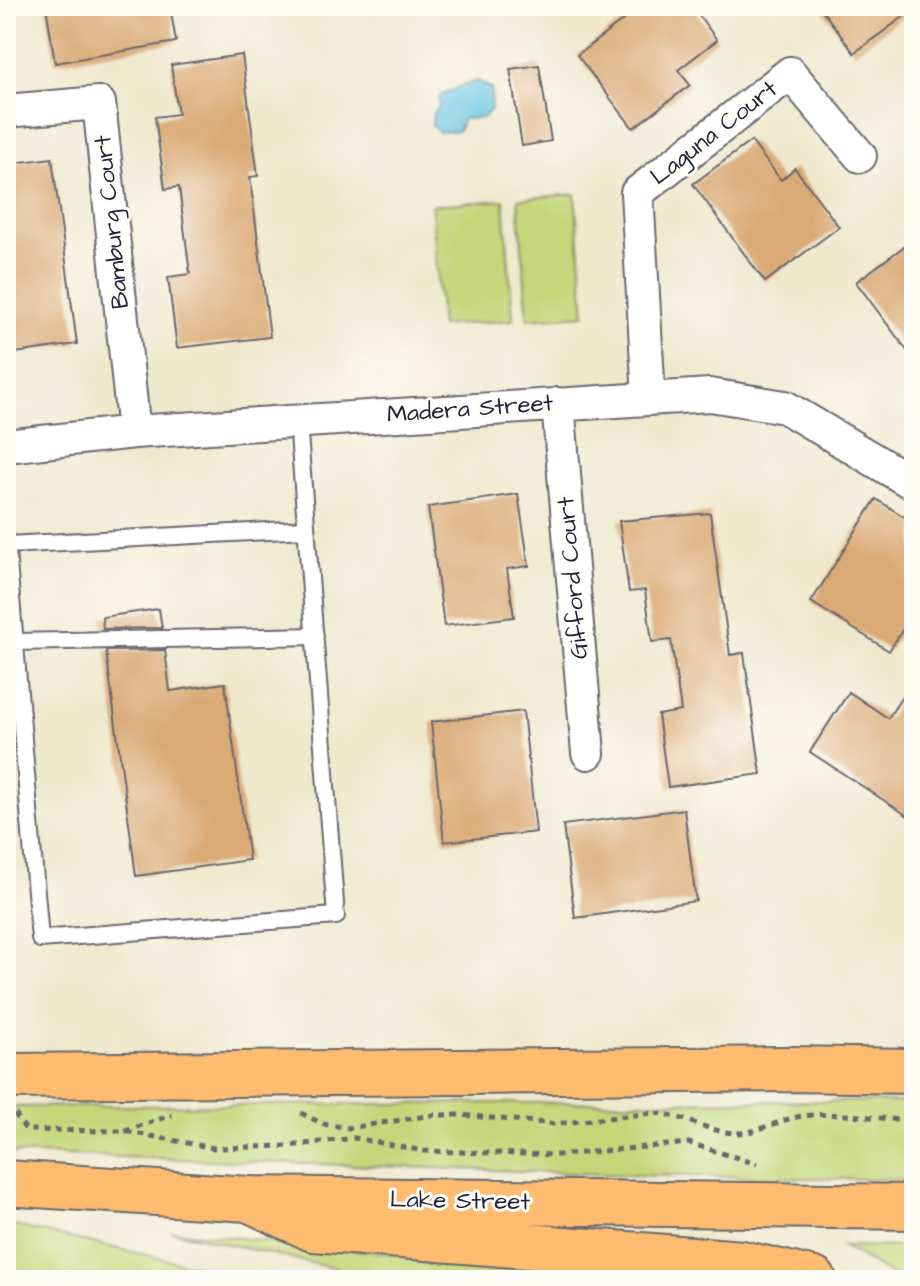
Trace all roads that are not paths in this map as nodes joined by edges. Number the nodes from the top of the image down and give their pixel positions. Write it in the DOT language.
graph roads {
  1 [pos="6,111"];
  2 [pos="860,156"];
  3 [pos="649,398"];
  4 [pos="558,404"];
  5 [pos="298,421"];
  6 [pos="134,432"];
  7 [pos="6,446"];
  8 [pos="914,484"];
  9 [pos="306,529"];
  10 [pos="6,539"];
  11 [pos="7,545"];
  12 [pos="315,636"];
  13 [pos="15,642"];
  14 [pos="588,753"];
  15 [pos="914,1071"];
  16 [pos="9,1075"];
  17 [pos="6,1183"];
  18 [pos="248,1199"];
  19 [pos="914,1207"];
  20 [pos="814,1280"];
  1 -- 6 [label="street, Bamburg Court"];
  2 -- 3 [label="street, Laguna Court"];
  3 -- 4 [label="street, Madera Street"];
  3 -- 8 [label="street, Madera Street"];
  4 -- 5 [label="street, Madera Street"];
  4 -- 14 [label="street, Gifford Court"];
  5 -- 6 [label="street, Madera Street"];
  5 -- 9 [label="lane"];
  6 -- 7 [label="street, Madera Street"];
  9 -- 11 [label="lane"];
  9 -- 12 [label="lane"];
  10 -- 11 [label="lane"];
  11 -- 13 [label="lane"];
  12 -- 13 [label="lane"];
  12 -- 13 [label="lane"];
  15 -- 16 [label="main road"];
  17 -- 18 [label="main road, Lake Street"];
  18 -- 19 [label="main road, Lake Street"];
  18 -- 20 [label="main road"];
}
